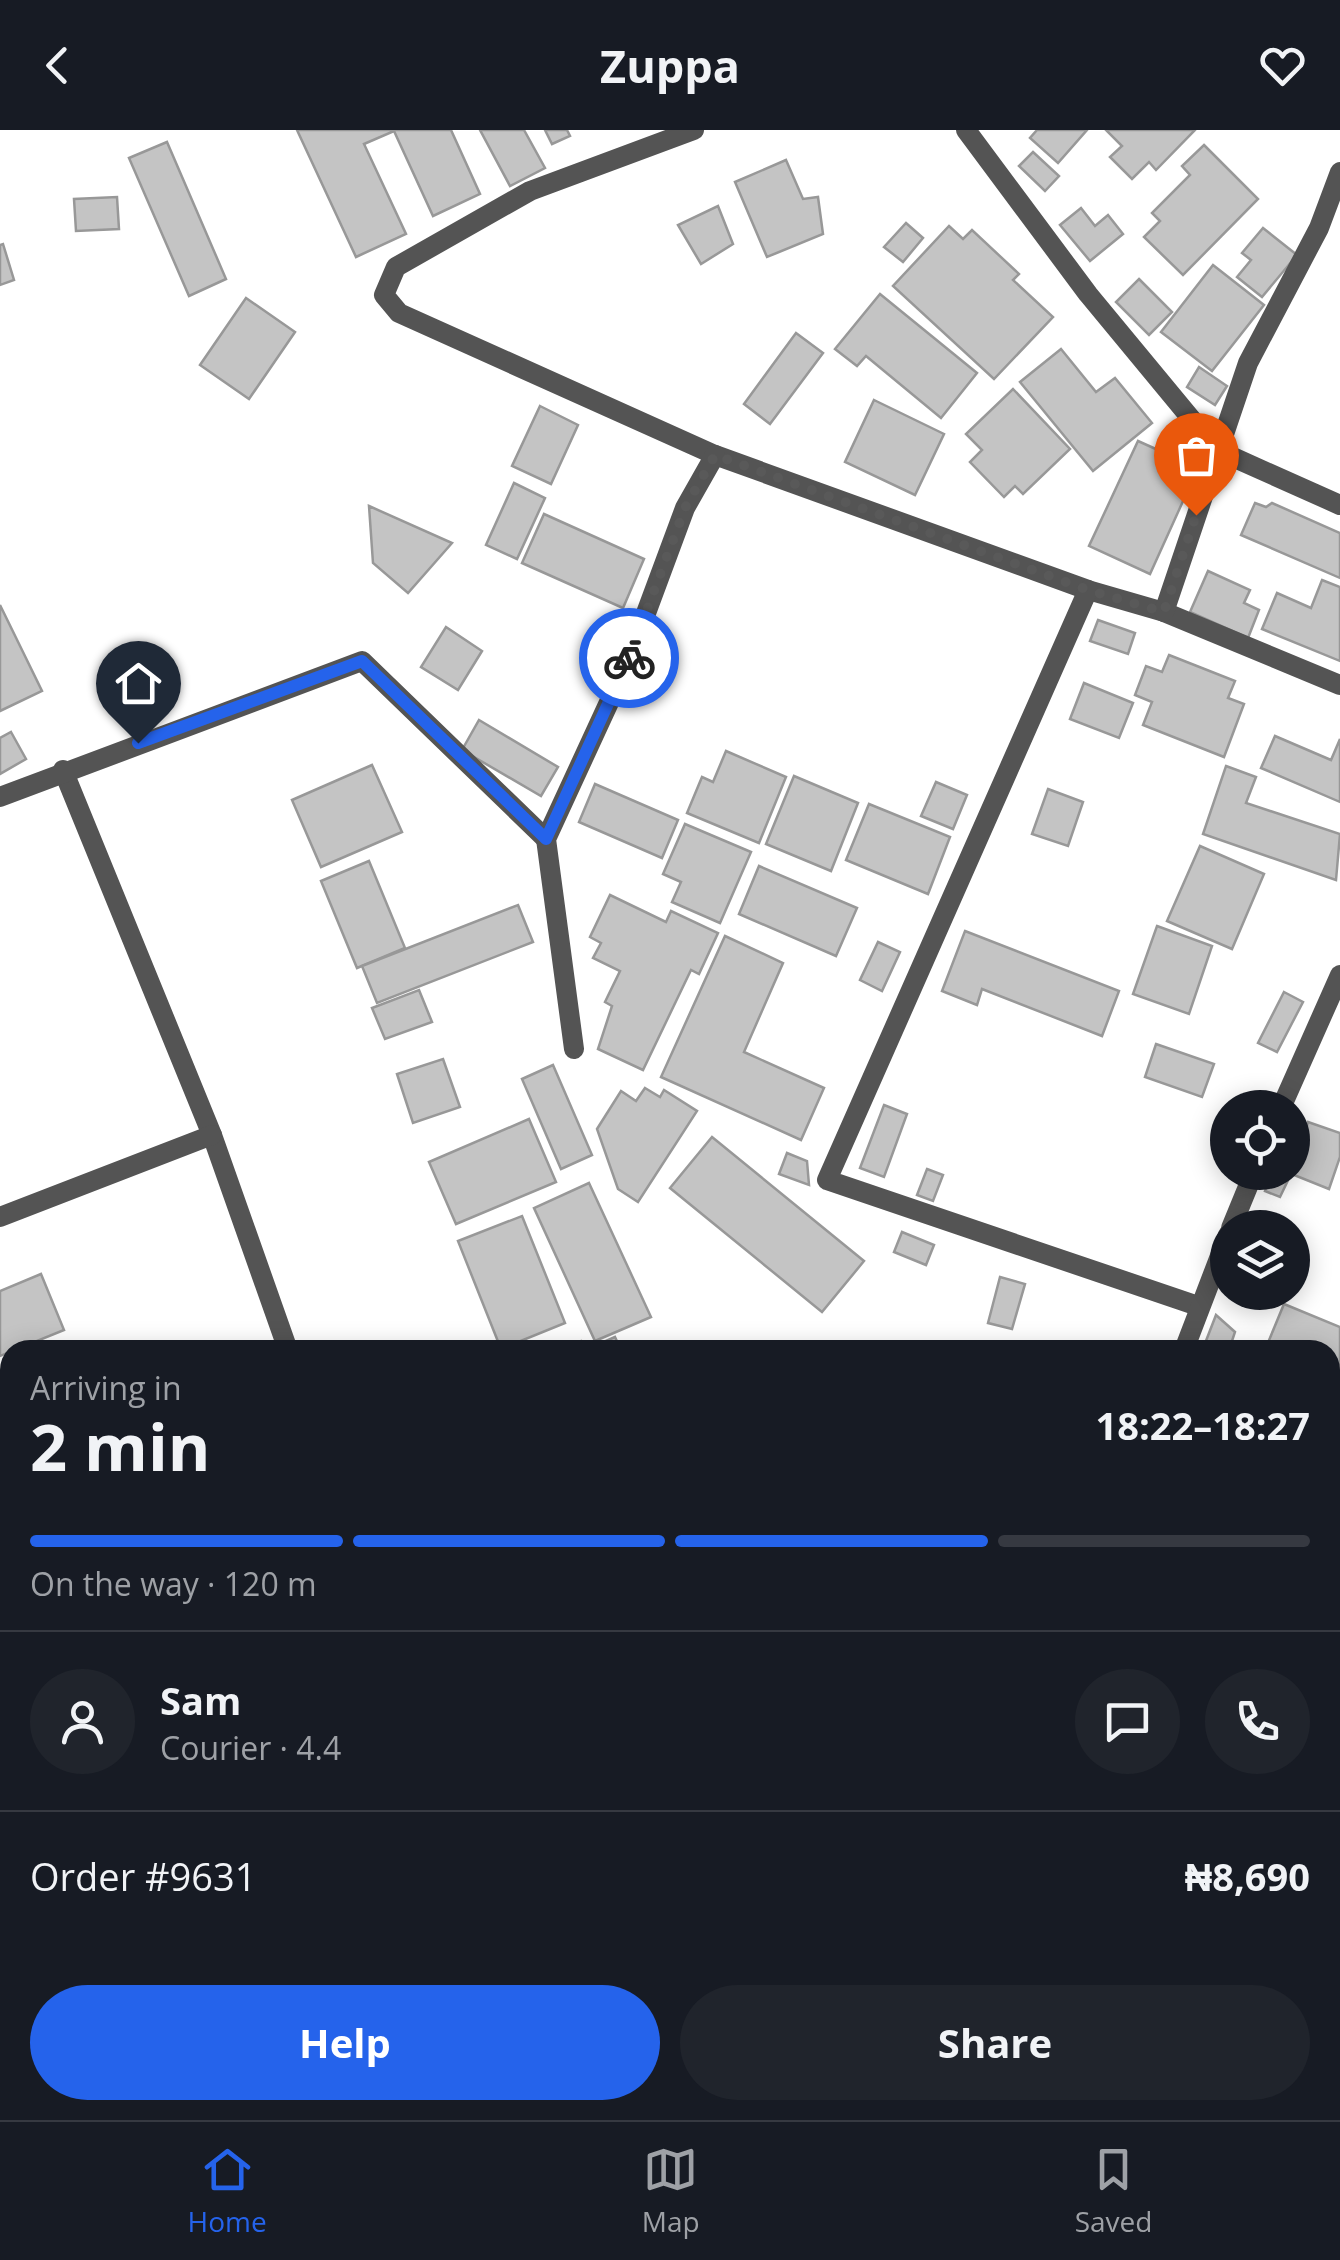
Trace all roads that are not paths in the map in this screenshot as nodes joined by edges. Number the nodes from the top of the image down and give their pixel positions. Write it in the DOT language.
graph roads {
  1 [pos="694,130"];
  2 [pos="966,130"];
  3 [pos="1340,172"];
  4 [pos="1217,450"];
  5 [pos="715,455"];
  6 [pos="1340,505"];
  7 [pos="1088,590"];
  8 [pos="1164,612"];
  9 [pos="1340,686"];
  10 [pos="63,770"];
  11 [pos="0,796"];
  12 [pos="546,839"];
  13 [pos="1340,975"];
  14 [pos="574,1050"];
  15 [pos="1289,1090"];
  16 [pos="212,1135"];
  17 [pos="0,1217"];
  18 [pos="1210,1278"];
  19 [pos="1198,1306"];
  20 [pos="284,1340"];
  21 [pos="1187,1340"];
  1 -- 5 [label="street"];
  2 -- 4 [label="street"];
  3 -- 4 [label="street"];
  4 -- 6 [label="street"];
  4 -- 8 [label="street"];
  5 -- 7 [label="street"];
  5 -- 12 [label="street"];
  7 -- 8 [label="street"];
  7 -- 19 [label="street"];
  8 -- 9 [label="street"];
  10 -- 11 [label="street"];
  10 -- 12 [label="street"];
  10 -- 16 [label="street"];
  12 -- 14 [label="street"];
  13 -- 15 [label="street"];
  16 -- 17 [label="street"];
  16 -- 20 [label="street"];
  18 -- 19 [label="street"];
  19 -- 21 [label="street"];
}
